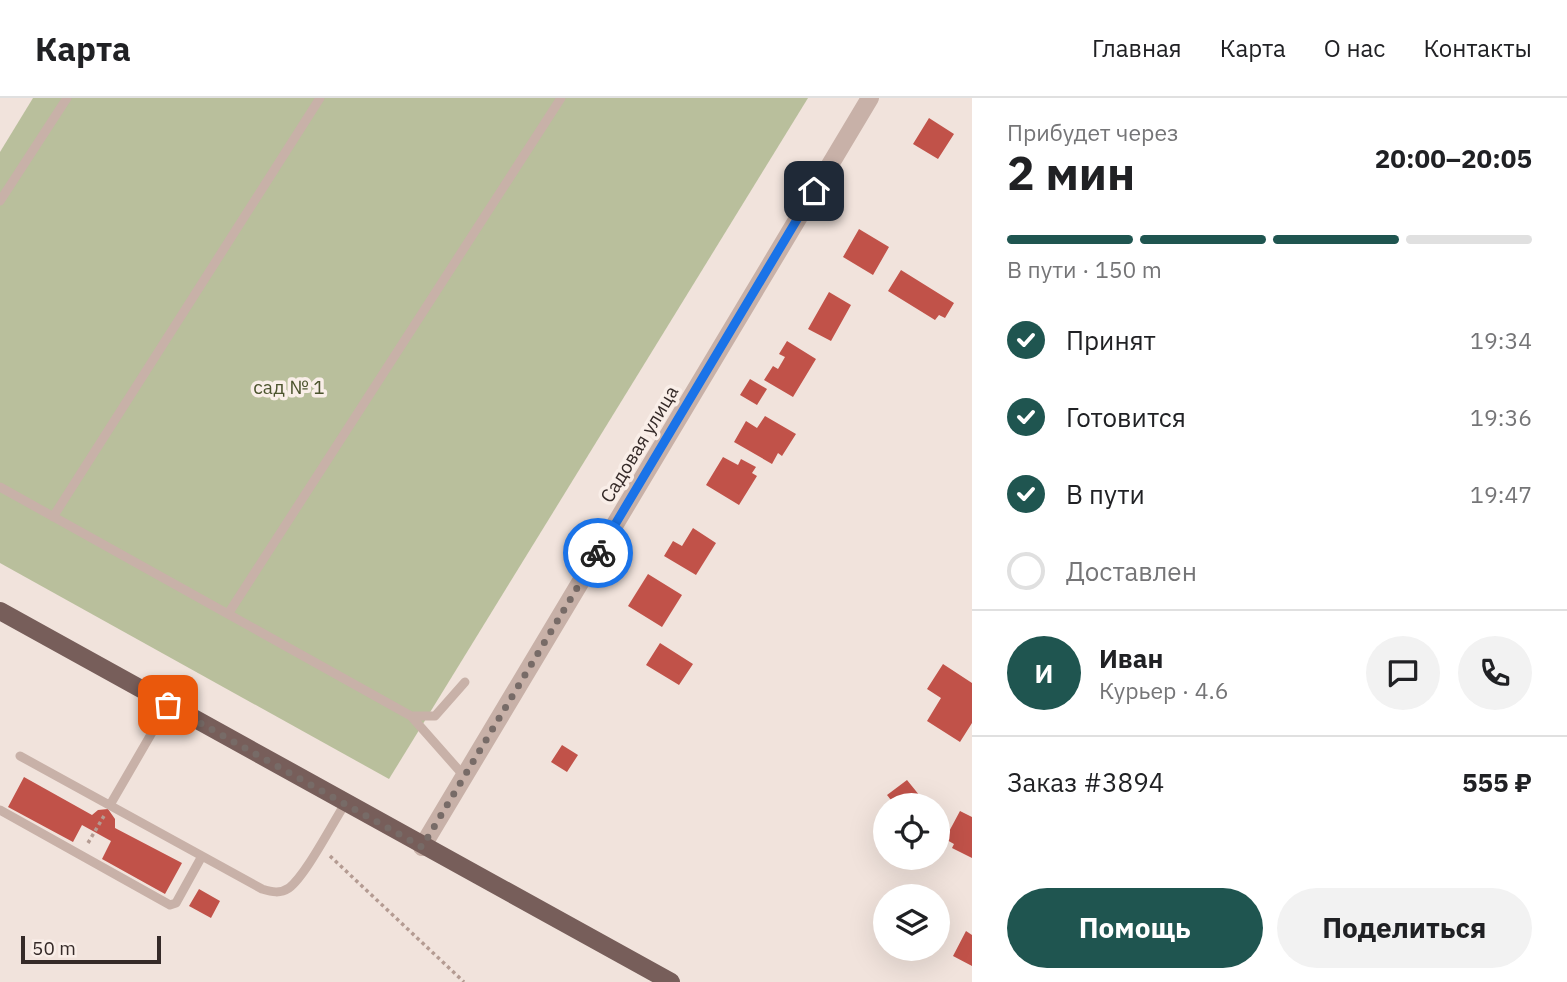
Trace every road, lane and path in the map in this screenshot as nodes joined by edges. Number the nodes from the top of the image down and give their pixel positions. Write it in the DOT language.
graph roads {
  1 [pos="67,98"];
  2 [pos="320,98"];
  3 [pos="561,98"];
  4 [pos="870,98"];
  5 [pos="0,201"];
  6 [pos="0,487"];
  7 [pos="53,517"];
  8 [pos="0,611"];
  9 [pos="228,614"];
  10 [pos="465,682"];
  11 [pos="168,705"];
  12 [pos="411,716"];
  13 [pos="20,756"];
  14 [pos="464,776"];
  15 [pos="345,804"];
  16 [pos="110,805"];
  17 [pos="0,810"];
  18 [pos="318,845"];
  19 [pos="422,847"];
  20 [pos="82,855"];
  21 [pos="202,856"];
  22 [pos="464,982"];
  23 [pos="671,982"];
  1 -- 5 [label="lane"];
  2 -- 7 [label="lane"];
  3 -- 9 [label="lane"];
  4 -- 14 [label="street, Садовая улица"];
  6 -- 7 [label="lane"];
  7 -- 9 [label="lane"];
  8 -- 11 [label="main road"];
  9 -- 12 [label="lane"];
  10 -- 12 [label="lane"];
  11 -- 15 [label="main road"];
  11 -- 16 [label="lane"];
  12 -- 14 [label="lane"];
  13 -- 16 [label="lane"];
  14 -- 19 [label="street, Садовая улица"];
  15 -- 18 [label="lane"];
  15 -- 19 [label="main road"];
  16 -- 20 [label="path"];
  16 -- 21 [label="lane"];
  17 -- 20 [label="lane"];
  18 -- 21 [label="lane"];
  18 -- 22 [label="path"];
  19 -- 23 [label="main road"];
  20 -- 21 [label="lane"];
}
